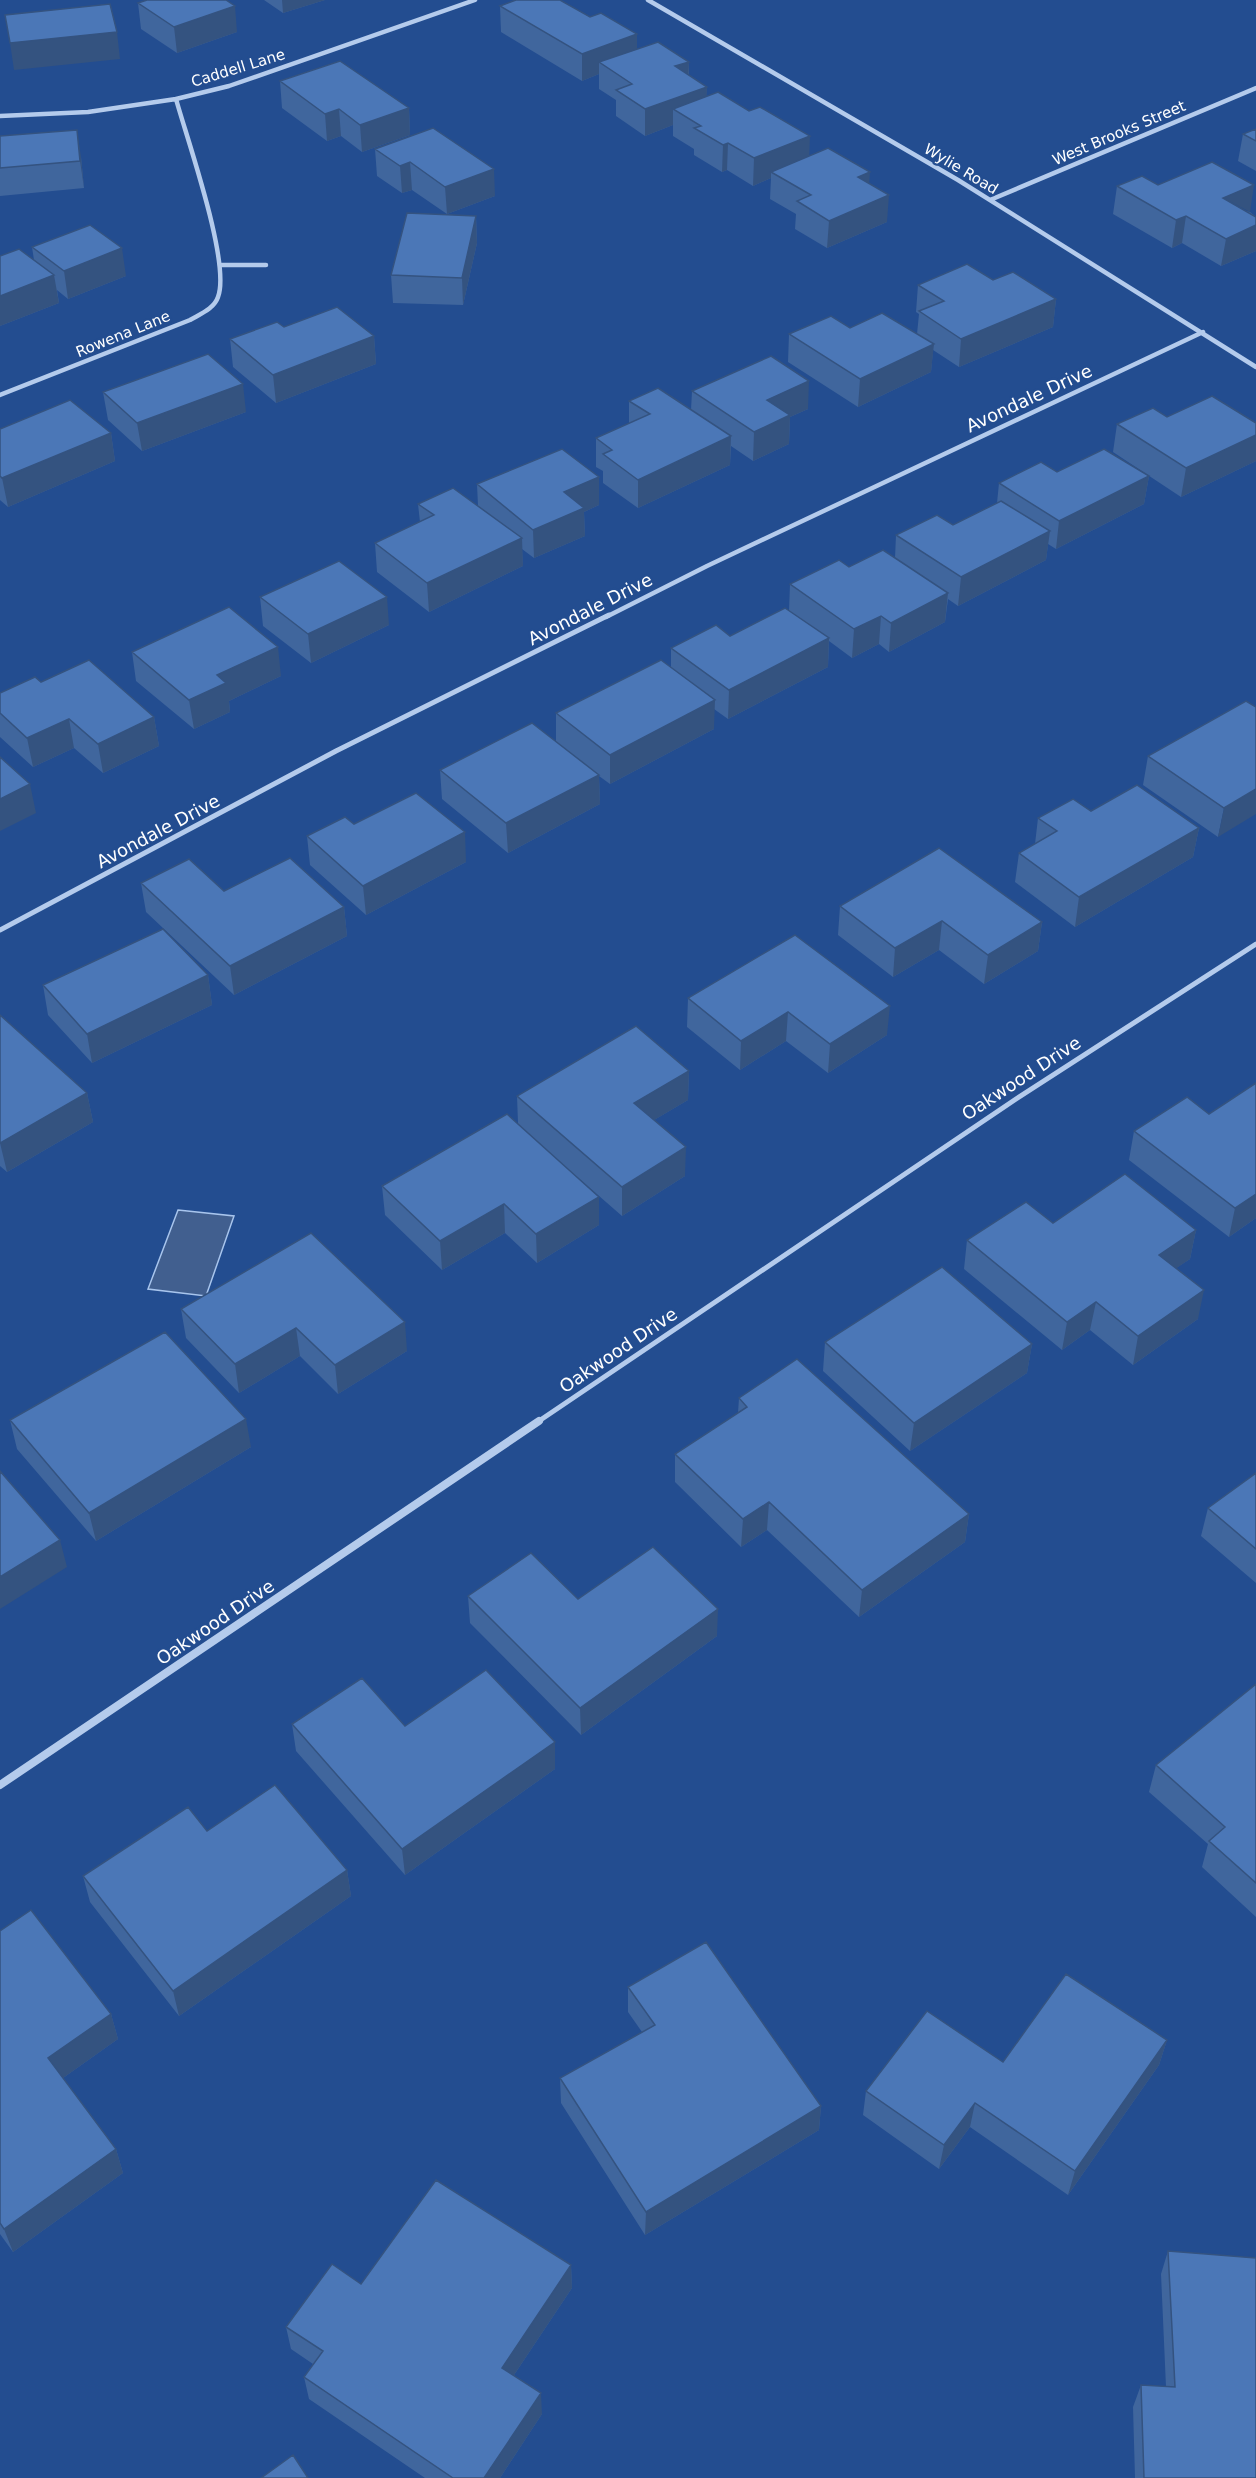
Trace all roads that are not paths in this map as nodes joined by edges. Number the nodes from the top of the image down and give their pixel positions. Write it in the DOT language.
graph roads {
  1 [pos="475,0"];
  2 [pos="648,0"];
  3 [pos="1256,88"];
  4 [pos="176,99"];
  5 [pos="0,116"];
  6 [pos="990,200"];
  7 [pos="220,265"];
  8 [pos="266,265"];
  9 [pos="1203,332"];
  10 [pos="1256,367"];
  11 [pos="0,394"];
  12 [pos="0,930"];
  13 [pos="1256,944"];
  14 [pos="0,1785"];
  1 -- 4 [label="street, Caddell Lane"];
  2 -- 6 [label="street, Wylie Road"];
  3 -- 6 [label="street, West Brooks Street"];
  4 -- 5 [label="street, Caddell Lane"];
  4 -- 7 [label="street, Rowena Lane"];
  6 -- 9 [label="street, Wylie Road"];
  7 -- 8 [label="street"];
  7 -- 11 [label="street, Rowena Lane"];
  9 -- 10 [label="street, Wylie Road"];
  9 -- 12 [label="street, Avondale Drive"];
  13 -- 14 [label="street, Oakwood Drive"];
}
